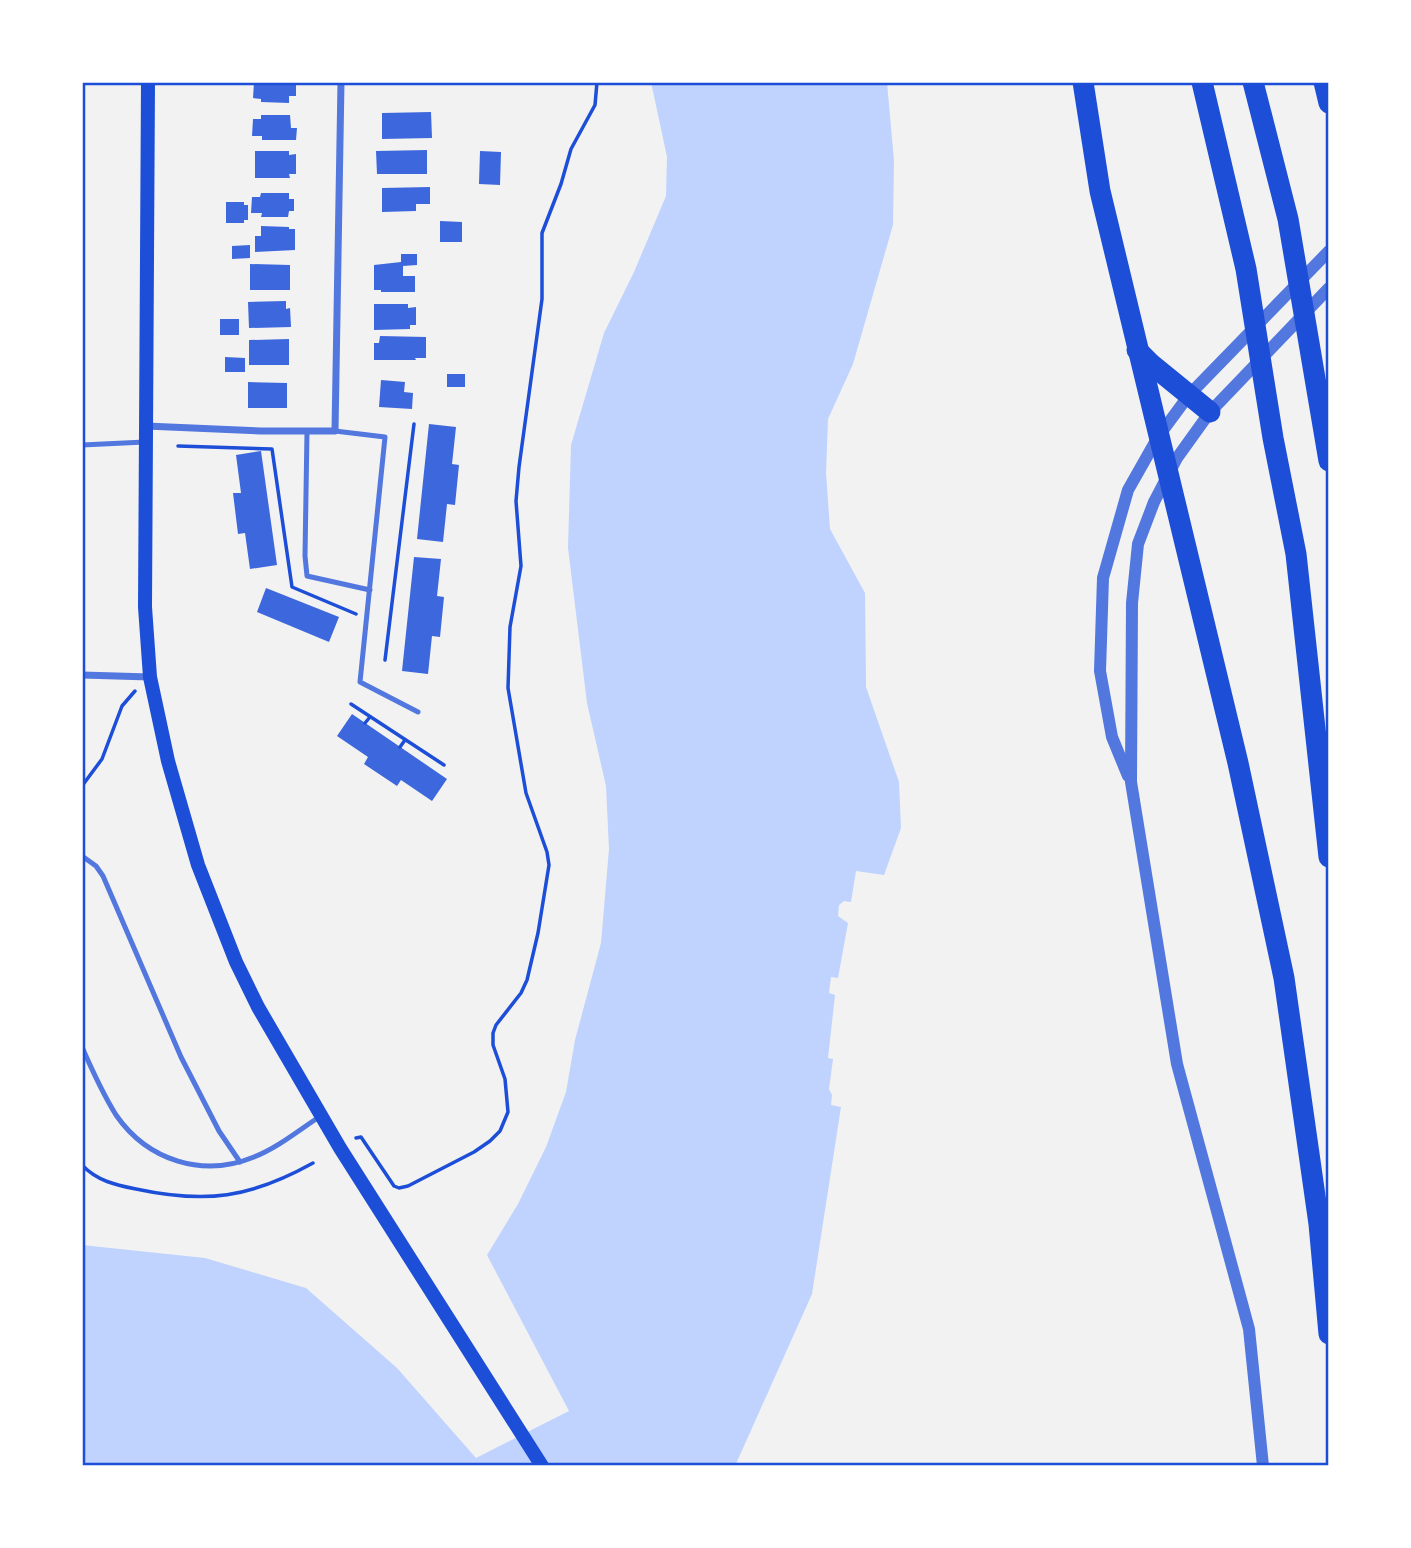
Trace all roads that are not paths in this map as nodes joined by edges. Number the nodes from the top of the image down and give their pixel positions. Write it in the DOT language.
graph roads {
  1 [pos="148,82"];
  2 [pos="341,82"];
  3 [pos="1083,82"];
  4 [pos="1202,82"];
  5 [pos="1253,82"];
  6 [pos="1324,82"];
  7 [pos="1329,103"];
  8 [pos="1329,251"];
  9 [pos="1329,288"];
  10 [pos="1138,350"];
  11 [pos="1189,395"];
  12 [pos="1210,412"];
  13 [pos="145,426"];
  14 [pos="307,431"];
  15 [pos="335,431"];
  16 [pos="1158,437"];
  17 [pos="145,442"];
  18 [pos="82,445"];
  19 [pos="1329,461"];
  20 [pos="1173,466"];
  21 [pos="370,590"];
  22 [pos="82,675"];
  23 [pos="150,677"];
  24 [pos="418,712"];
  25 [pos="1130,782"];
  26 [pos="82,856"];
  27 [pos="1329,857"];
  28 [pos="82,1047"];
  29 [pos="322,1115"];
  30 [pos="240,1162"];
  31 [pos="1329,1334"];
  32 [pos="542,1466"];
  33 [pos="1263,1466"];
  1 -- 13 [label="main road"];
  2 -- 15 [label="street"];
  3 -- 10 [label="highway"];
  4 -- 27 [label="highway"];
  5 -- 19 [label="highway"];
  6 -- 7 [label="highway"];
  8 -- 11 [label="street"];
  9 -- 12 [label="street"];
  10 -- 11 [label="highway"];
  10 -- 16 [label="highway"];
  11 -- 12 [label="highway"];
  11 -- 16 [label="street"];
  12 -- 20 [label="street"];
  13 -- 14 [label="street"];
  13 -- 17 [label="main road"];
  14 -- 15 [label="street"];
  14 -- 21 [label="lane"];
  15 -- 21 [label="lane"];
  16 -- 20 [label="highway"];
  16 -- 25 [label="street"];
  17 -- 18 [label="lane"];
  17 -- 23 [label="main road"];
  20 -- 25 [label="street"];
  20 -- 31 [label="highway"];
  21 -- 24 [label="lane"];
  22 -- 23 [label="street"];
  23 -- 29 [label="main road"];
  25 -- 33 [label="street"];
  26 -- 30 [label="lane"];
  28 -- 30 [label="lane"];
  29 -- 30 [label="lane"];
  29 -- 32 [label="main road"];
}
